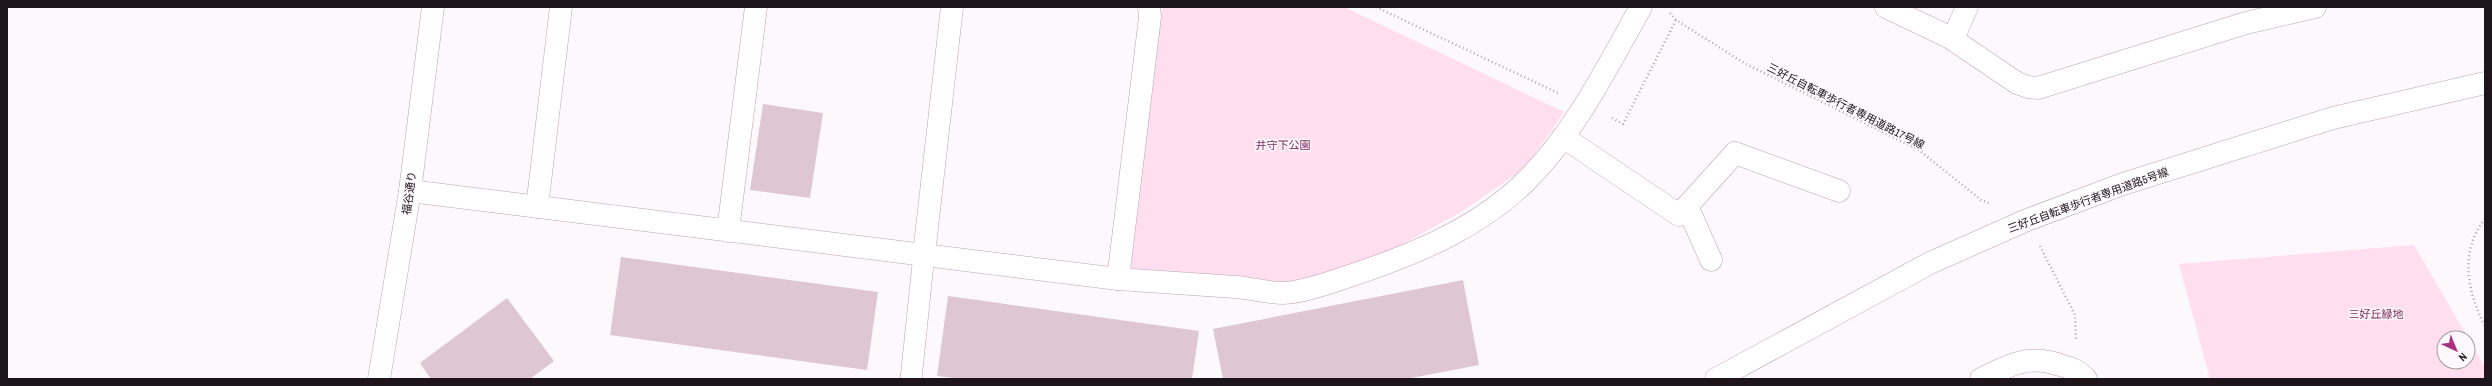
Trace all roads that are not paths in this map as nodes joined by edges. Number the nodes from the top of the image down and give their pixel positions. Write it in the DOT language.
graph roads {
  1 [pos="433,7"];
  2 [pos="561,7"];
  3 [pos="756,7"];
  4 [pos="952,7"];
  5 [pos="1149,7"];
  6 [pos="1641,7"];
  7 [pos="1886,7"];
  8 [pos="1967,7"];
  9 [pos="2315,7"];
  10 [pos="1952,39"];
  11 [pos="2485,84"];
  12 [pos="1563,137"];
  13 [pos="1839,191"];
  14 [pos="410,192"];
  15 [pos="1687,206"];
  16 [pos="537,207"];
  17 [pos="728,231"];
  18 [pos="924,254"];
  19 [pos="1711,260"];
  20 [pos="1118,279"];
  21 [pos="2082,375"];
  22 [pos="379,379"];
  23 [pos="911,379"];
  24 [pos="1716,379"];
  25 [pos="1981,379"];
  1 -- 14 [label="street, 福谷通り"];
  2 -- 16 [label="street"];
  3 -- 17 [label="street"];
  4 -- 18 [label="street"];
  5 -- 20 [label="street"];
  6 -- 12 [label="street"];
  7 -- 10 [label="street"];
  8 -- 10 [label="street"];
  9 -- 10 [label="street"];
  11 -- 24 [label="street, 三好丘自転車歩行者専用道路5号線"];
  12 -- 15 [label="street"];
  12 -- 20 [label="street"];
  13 -- 15 [label="street"];
  14 -- 16 [label="street"];
  14 -- 22 [label="street, 福谷通り"];
  15 -- 19 [label="street"];
  16 -- 17 [label="street"];
  17 -- 18 [label="street"];
  18 -- 20 [label="street"];
  18 -- 23 [label="lane"];
  21 -- 25 [label="street"];
}
